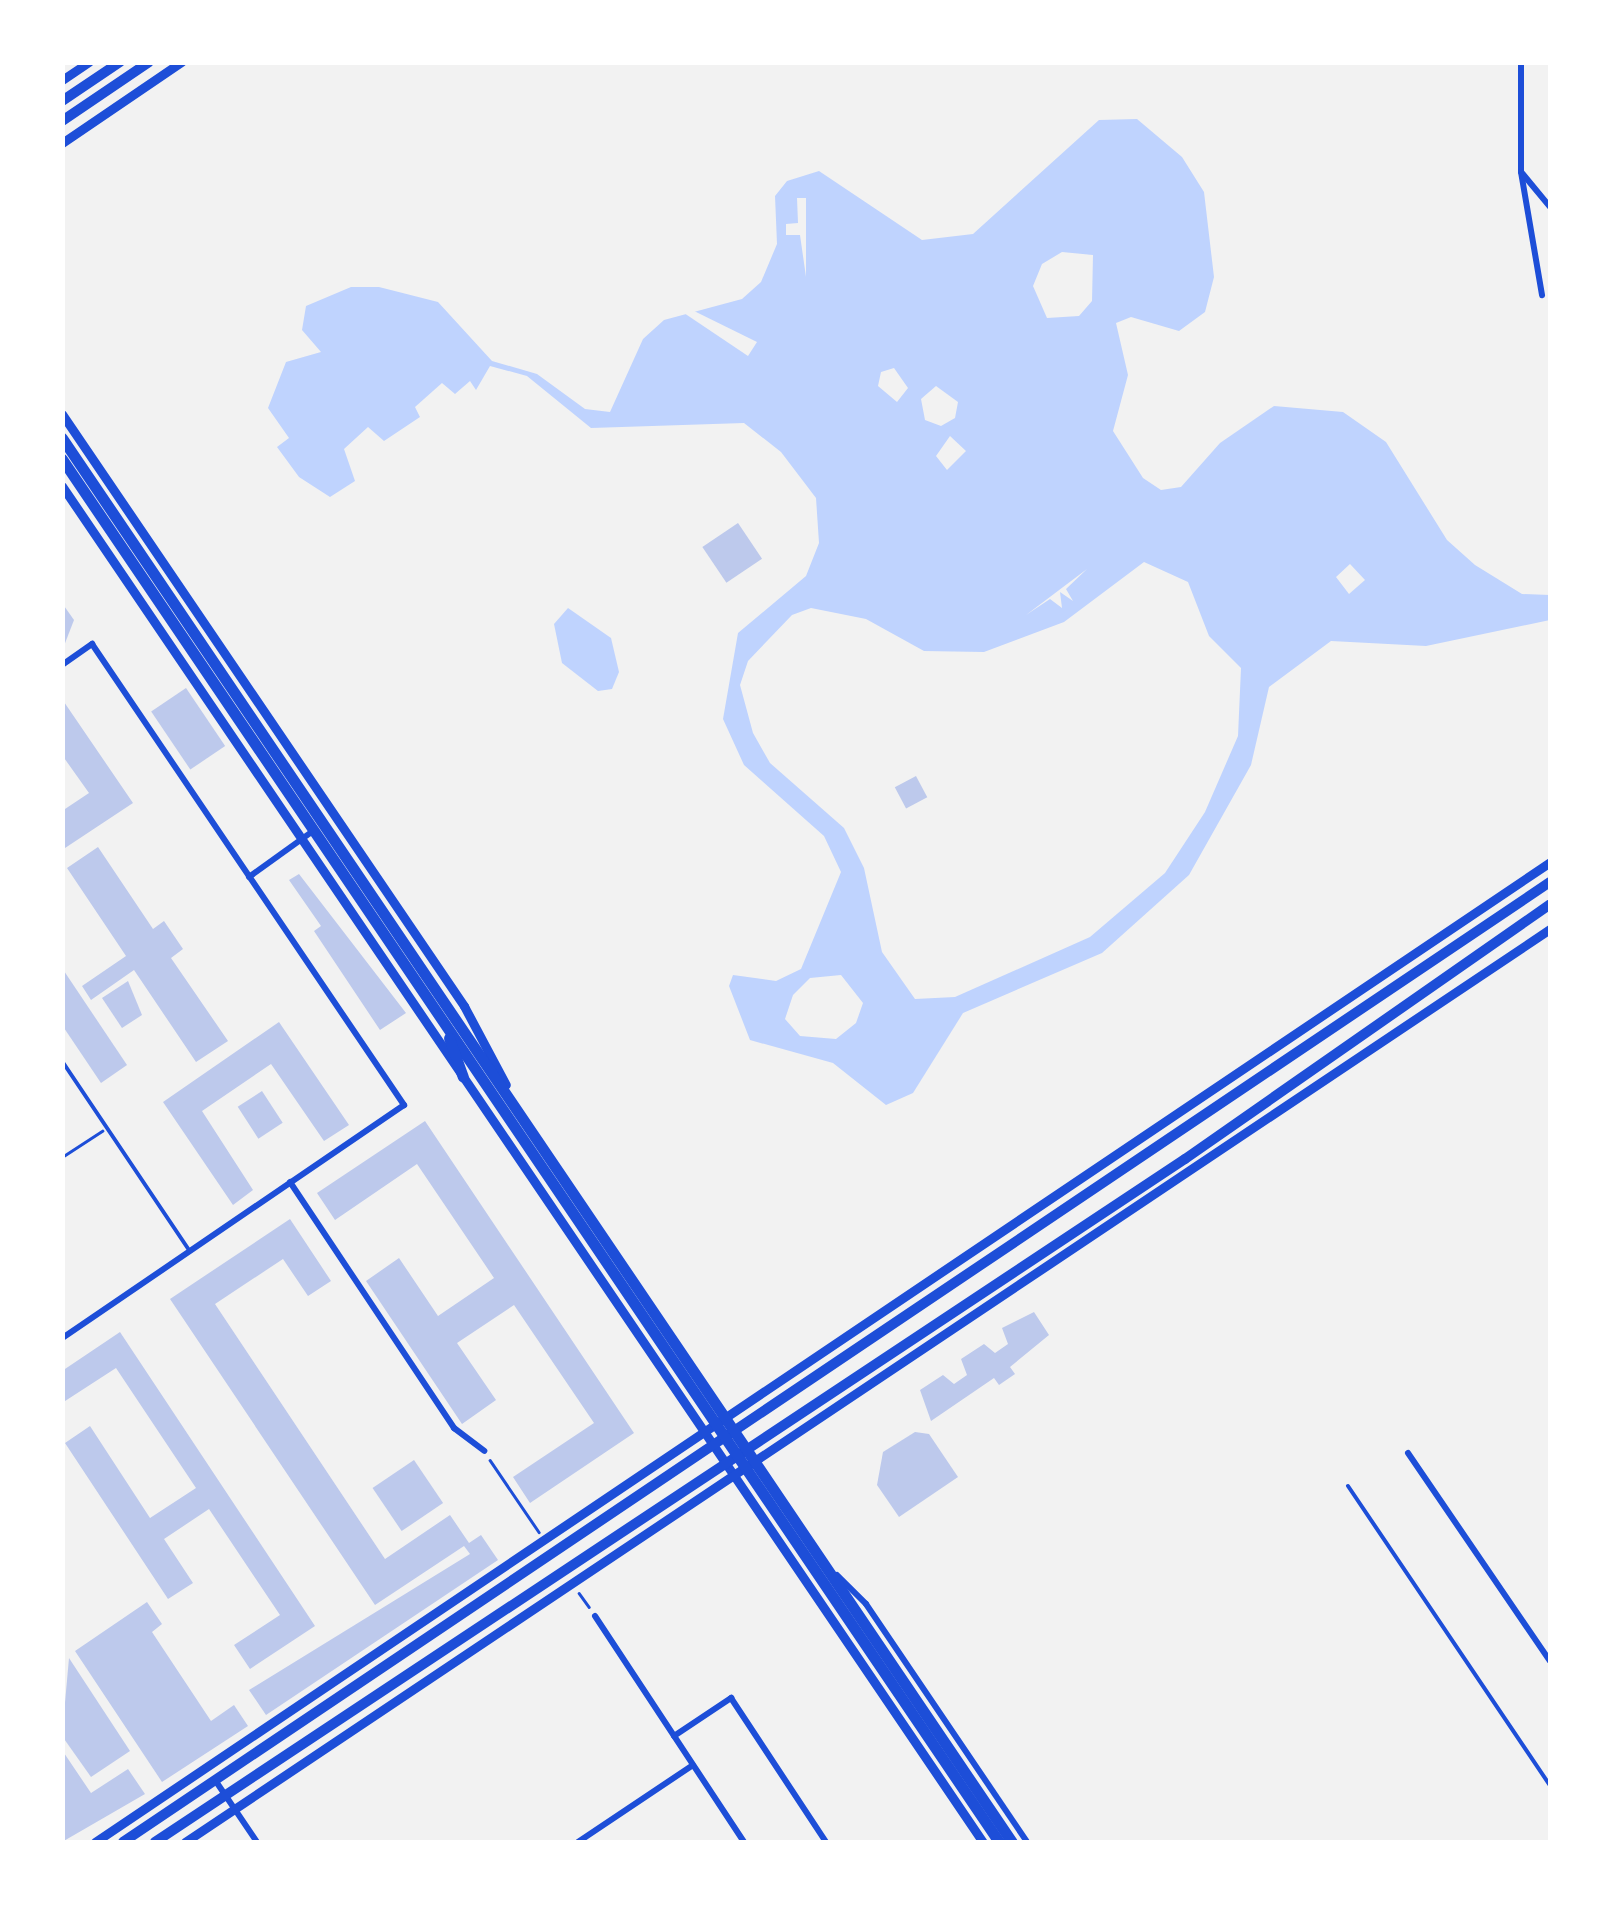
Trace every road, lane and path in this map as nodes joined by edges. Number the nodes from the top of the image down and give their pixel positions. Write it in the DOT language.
graph roads {
  1 [pos="89,62"];
  2 [pos="120,62"];
  3 [pos="149,62"];
  4 [pos="181,62"];
  5 [pos="1521,62"];
  6 [pos="62,80"];
  7 [pos="62,102"];
  8 [pos="62,121"];
  9 [pos="62,144"];
  10 [pos="1521,172"];
  11 [pos="1550,207"];
  12 [pos="1542,295"];
  13 [pos="62,414"];
  14 [pos="62,438"];
  15 [pos="62,459"];
  16 [pos="62,486"];
  17 [pos="62,665"];
  18 [pos="319,828"];
  19 [pos="302,839"];
  20 [pos="1550,862"];
  21 [pos="249,877"];
  22 [pos="1550,882"];
  23 [pos="1550,904"];
  24 [pos="1550,928"];
  25 [pos="442,1020"];
  26 [pos="62,1061"];
  27 [pos="463,1077"];
  28 [pos="506,1085"];
  29 [pos="107,1127"];
  30 [pos="62,1157"];
  31 [pos="290,1182"];
  32 [pos="189,1250"];
  33 [pos="62,1338"];
  34 [pos="730,1416"];
  35 [pos="719,1425"];
  36 [pos="738,1429"];
  37 [pos="704,1435"];
  38 [pos="727,1438"];
  39 [pos="749,1445"];
  40 [pos="714,1446"];
  41 [pos="484,1452"];
  42 [pos="1408,1453"];
  43 [pos="731,1458"];
  44 [pos="760,1462"];
  45 [pos="742,1475"];
  46 [pos="1348,1486"];
  47 [pos="837,1575"];
  48 [pos="595,1616"];
  49 [pos="1550,1660"];
  50 [pos="674,1736"];
  51 [pos="693,1765"];
  52 [pos="216,1780"];
  53 [pos="1550,1786"];
  54 [pos="226,1795"];
  55 [pos="235,1809"];
  56 [pos="95,1842"];
  57 [pos="123,1842"];
  58 [pos="155,1842"];
  59 [pos="185,1842"];
  60 [pos="258,1842"];
  61 [pos="578,1842"];
  62 [pos="744,1842"];
  63 [pos="826,1842"];
  64 [pos="983,1842"];
  65 [pos="999,1842"];
  66 [pos="1012,1842"];
  67 [pos="1027,1842"];
  1 -- 6 [label="street"];
  2 -- 7 [label="main road"];
  3 -- 8 [label="main road"];
  4 -- 9 [label="street"];
  5 -- 10 [label="street"];
  10 -- 11 [label="street"];
  10 -- 12 [label="street"];
  13 -- 28 [label="street"];
  14 -- 18 [label="main road"];
  15 -- 18 [label="main road"];
  16 -- 19 [label="street"];
  17 -- 21 [label="street"];
  18 -- 19 [label="street"];
  18 -- 25 [label="main road"];
  18 -- 28 [label="main road"];
  19 -- 21 [label="street"];
  19 -- 27 [label="street"];
  20 -- 34 [label="street"];
  21 -- 31 [label="street"];
  22 -- 36 [label="main road"];
  23 -- 39 [label="main road"];
  24 -- 44 [label="street"];
  25 -- 27 [label="main road"];
  25 -- 35 [label="main road"];
  26 -- 29 [label="lane"];
  27 -- 37 [label="street"];
  28 -- 34 [label="main road"];
  29 -- 30 [label="path"];
  29 -- 32 [label="lane"];
  31 -- 32 [label="street"];
  31 -- 41 [label="street"];
  32 -- 33 [label="street"];
  34 -- 35 [label="street"];
  34 -- 36 [label="main road"];
  35 -- 37 [label="street"];
  35 -- 38 [label="main road"];
  36 -- 38 [label="main road"];
  36 -- 39 [label="main road"];
  37 -- 40 [label="street"];
  37 -- 56 [label="street"];
  38 -- 40 [label="main road"];
  38 -- 43 [label="main road"];
  39 -- 43 [label="main road"];
  39 -- 44 [label="main road"];
  40 -- 43 [label="street"];
  40 -- 52 [label="main road"];
  42 -- 49 [label="street"];
  43 -- 45 [label="main road"];
  43 -- 54 [label="main road"];
  44 -- 45 [label="street"];
  44 -- 47 [label="main road"];
  45 -- 55 [label="street"];
  45 -- 64 [label="street"];
  45 -- 65 [label="main road"];
  46 -- 53 [label="lane"];
  47 -- 66 [label="main road"];
  47 -- 67 [label="street"];
  48 -- 50 [label="street"];
  50 -- 51 [label="street"];
  50 -- 63 [label="street"];
  51 -- 61 [label="street"];
  51 -- 62 [label="street"];
  52 -- 54 [label="street"];
  52 -- 57 [label="main road"];
  54 -- 55 [label="street"];
  54 -- 58 [label="main road"];
  55 -- 59 [label="street"];
  55 -- 60 [label="street"];
}
